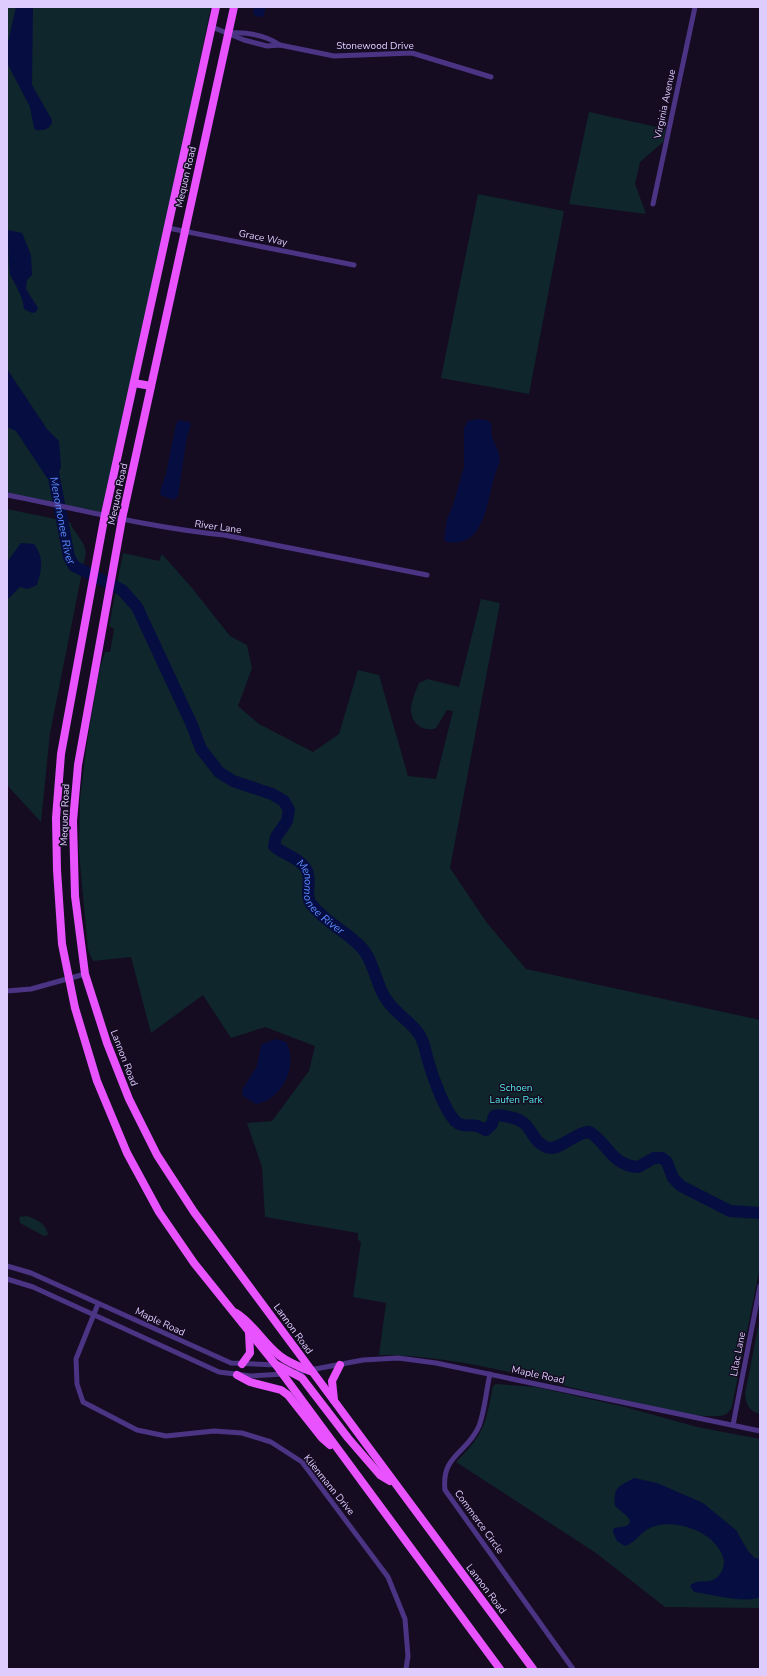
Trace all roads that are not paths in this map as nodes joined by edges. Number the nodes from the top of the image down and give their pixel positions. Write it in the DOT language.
graph roads {
  1 [pos="216,7"];
  2 [pos="234,7"];
  3 [pos="694,7"];
  4 [pos="212,27"];
  5 [pos="228,33"];
  6 [pos="280,45"];
  7 [pos="491,77"];
  8 [pos="653,204"];
  9 [pos="168,228"];
  10 [pos="184,231"];
  11 [pos="354,265"];
  12 [pos="134,383"];
  13 [pos="151,386"];
  14 [pos="7,495"];
  15 [pos="105,514"];
  16 [pos="122,519"];
  17 [pos="427,575"];
  18 [pos="85,974"];
  19 [pos="69,980"];
  20 [pos="7,991"];
  21 [pos="7,1266"];
  22 [pos="7,1279"];
  23 [pos="760,1286"];
  24 [pos="98,1304"];
  25 [pos="230,1309"];
  26 [pos="93,1315"];
  27 [pos="249,1332"];
  28 [pos="242,1364"];
  29 [pos="276,1365"];
  30 [pos="340,1365"];
  31 [pos="310,1371"];
  32 [pos="293,1373"];
  33 [pos="282,1374"];
  34 [pos="490,1374"];
  35 [pos="237,1375"];
  36 [pos="335,1403"];
  37 [pos="733,1425"];
  38 [pos="760,1431"];
  39 [pos="343,1458"];
  40 [pos="394,1483"];
  41 [pos="406,1669"];
  42 [pos="500,1669"];
  43 [pos="533,1669"];
  44 [pos="574,1669"];
  1 -- 4 [label="main road, Mequon Road"];
  2 -- 5 [label="main road, Mequon Road"];
  3 -- 8 [label="street, Virginia Avenue"];
  4 -- 5 [label="street, Stonewood Drive"];
  4 -- 9 [label="main road, Mequon Road"];
  5 -- 6 [label="street, Stonewood Drive"];
  5 -- 6 [label="street, Stonewood Drive"];
  5 -- 10 [label="main road, Mequon Road"];
  6 -- 7 [label="street, Stonewood Drive"];
  9 -- 10 [label="street, Grace Way"];
  9 -- 12 [label="main road, Mequon Road"];
  10 -- 11 [label="street, Grace Way"];
  10 -- 13 [label="main road, Mequon Road"];
  12 -- 13 [label="main road"];
  12 -- 15 [label="main road, Mequon Road"];
  13 -- 16 [label="main road, Mequon Road"];
  14 -- 15 [label="street, River Lane"];
  15 -- 16 [label="street, River Lane"];
  15 -- 19 [label="main road, Mequon Road"];
  16 -- 17 [label="street, River Lane"];
  16 -- 18 [label="main road, Mequon Road"];
  18 -- 19 [label="street"];
  18 -- 31 [label="main road, Lannon Road"];
  19 -- 20 [label="street"];
  19 -- 25 [label="main road"];
  21 -- 24 [label="street, Maple Road"];
  22 -- 26 [label="street, Maple Road"];
  23 -- 37 [label="street, Lilac Lane"];
  24 -- 26 [label="street, Klienmann Drive"];
  24 -- 28 [label="street, Maple Road"];
  25 -- 27 [label="main road"];
  25 -- 31 [label="main road"];
  26 -- 35 [label="street, Maple Road"];
  26 -- 41 [label="street, Klienmann Drive"];
  27 -- 28 [label="main road"];
  27 -- 29 [label="main road"];
  28 -- 29 [label="street, Maple Road"];
  29 -- 31 [label="street, Maple Road"];
  29 -- 32 [label="main road"];
  29 -- 33 [label="main road"];
  30 -- 31 [label="street, Maple Road"];
  30 -- 34 [label="street, Maple Road"];
  30 -- 36 [label="main road"];
  31 -- 32 [label="street, Maple Road"];
  31 -- 36 [label="main road, Lannon Road"];
  32 -- 33 [label="street, Maple Road"];
  32 -- 40 [label="main road"];
  33 -- 35 [label="street, Maple Road"];
  33 -- 39 [label="main road"];
  34 -- 37 [label="street, Maple Road"];
  34 -- 44 [label="street, Commerce Circle"];
  35 -- 39 [label="main road"];
  36 -- 40 [label="main road, Lannon Road"];
  37 -- 38 [label="street, Maple Road"];
  39 -- 42 [label="main road"];
  40 -- 43 [label="main road, Lannon Road"];
}
